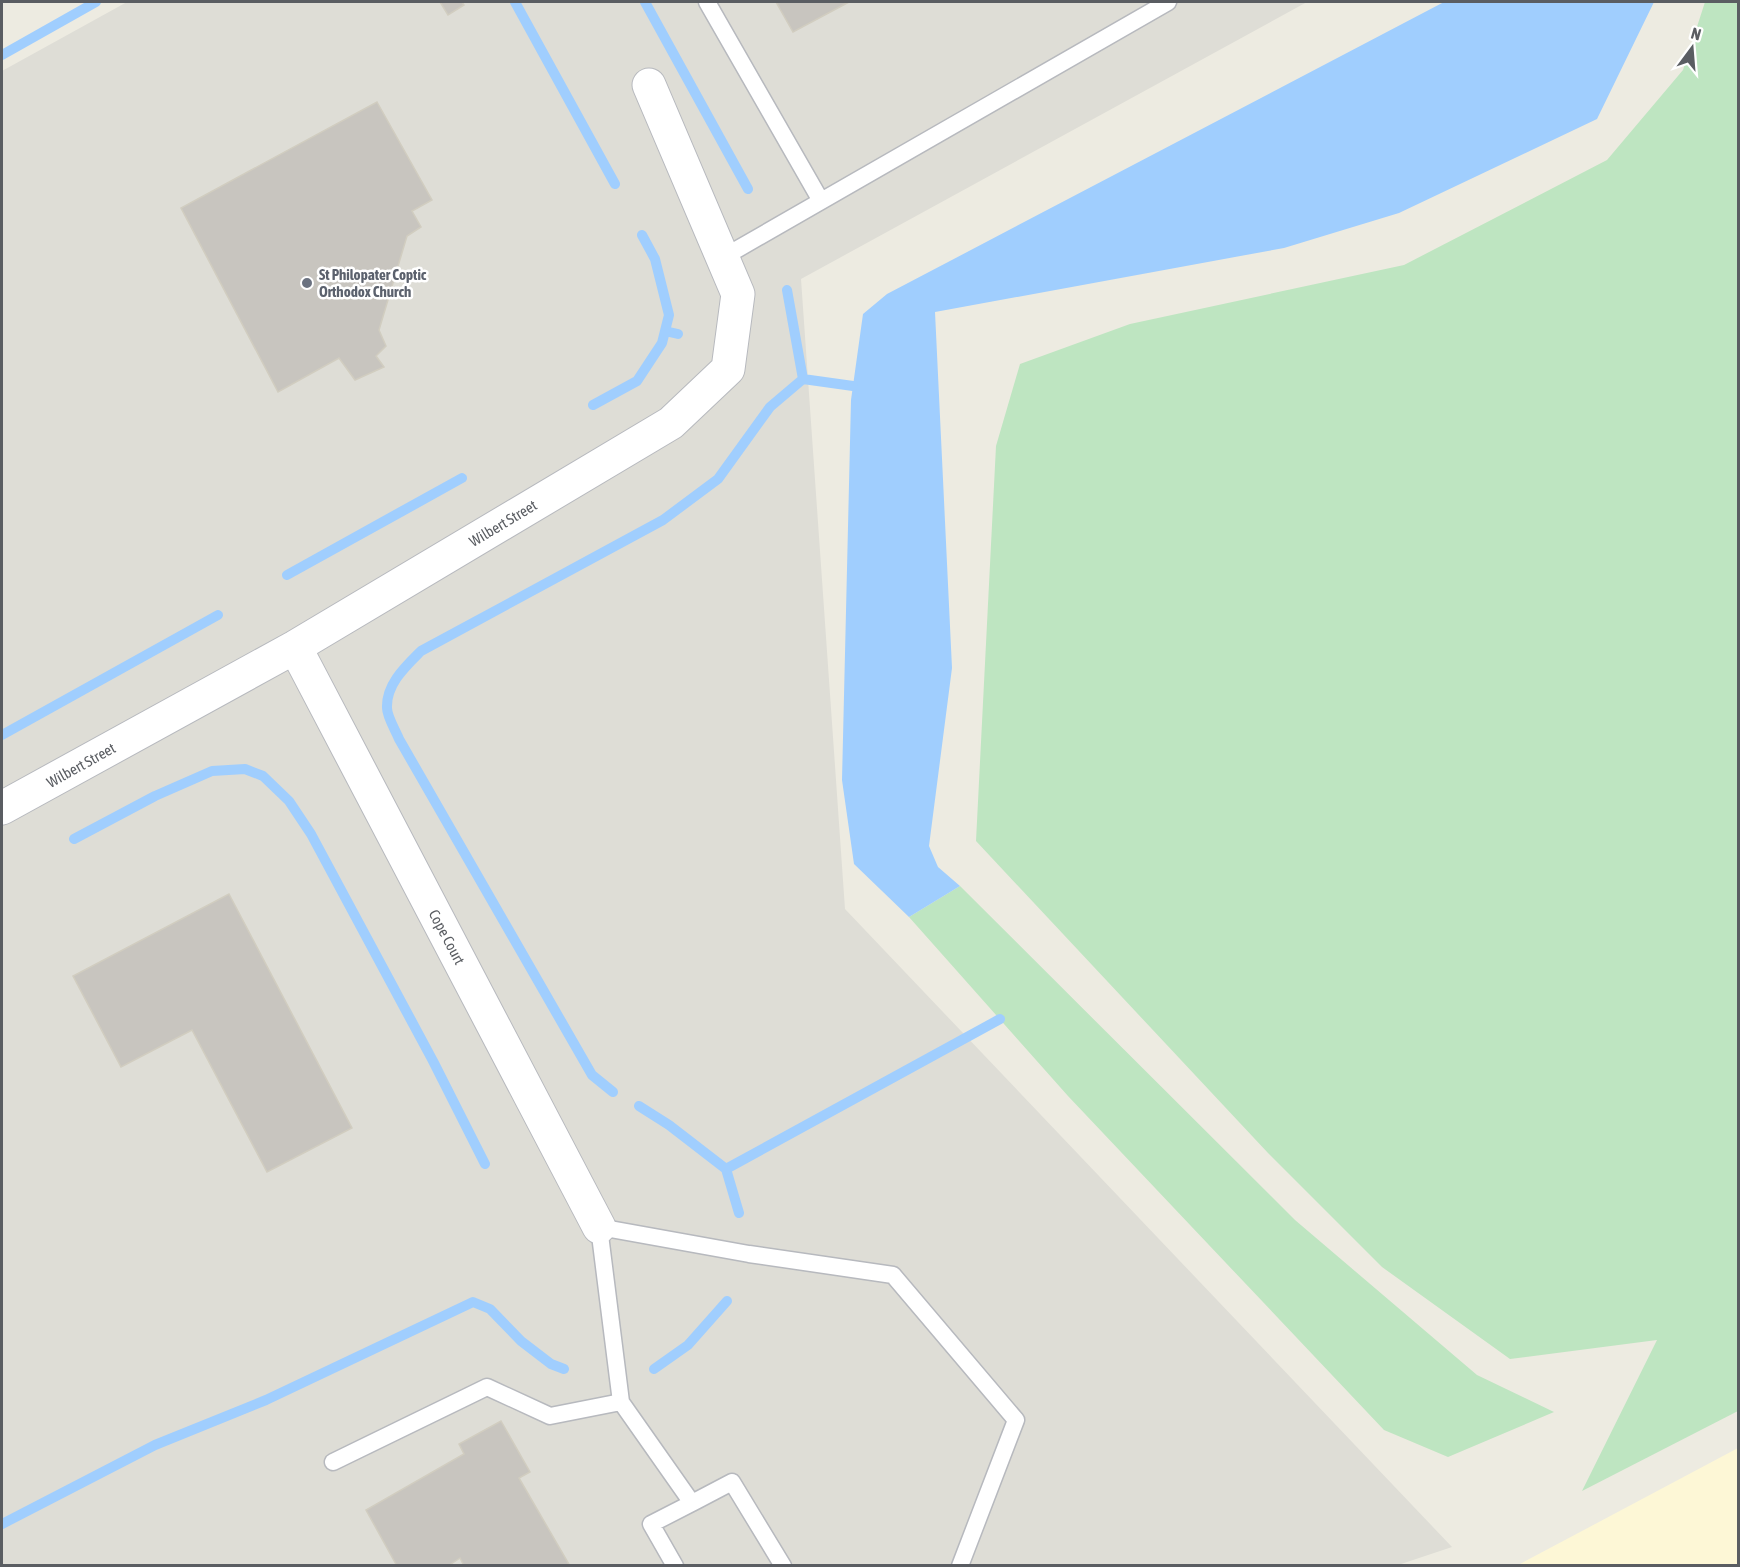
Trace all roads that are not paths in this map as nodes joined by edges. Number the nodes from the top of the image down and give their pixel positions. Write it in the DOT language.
graph roads {
  1 [pos="707,2"];
  2 [pos="1168,2"];
  3 [pos="649,85"];
  4 [pos="821,201"];
  5 [pos="722,258"];
  6 [pos="295,647"];
  7 [pos="2,808"];
  8 [pos="599,1227"];
  9 [pos="621,1402"];
  10 [pos="333,1462"];
  11 [pos="692,1503"];
  12 [pos="675,1566"];
  13 [pos="783,1566"];
  14 [pos="960,1566"];
  1 -- 4 [label="lane"];
  2 -- 4 [label="lane"];
  3 -- 5 [label="street, Wilbert Street"];
  4 -- 5 [label="lane"];
  5 -- 6 [label="street, Wilbert Street"];
  6 -- 7 [label="street, Wilbert Street"];
  6 -- 8 [label="street, Cope Court"];
  8 -- 9 [label="lane"];
  8 -- 14 [label="lane"];
  9 -- 10 [label="lane"];
  9 -- 11 [label="lane"];
  11 -- 12 [label="lane"];
  11 -- 13 [label="lane"];
}
